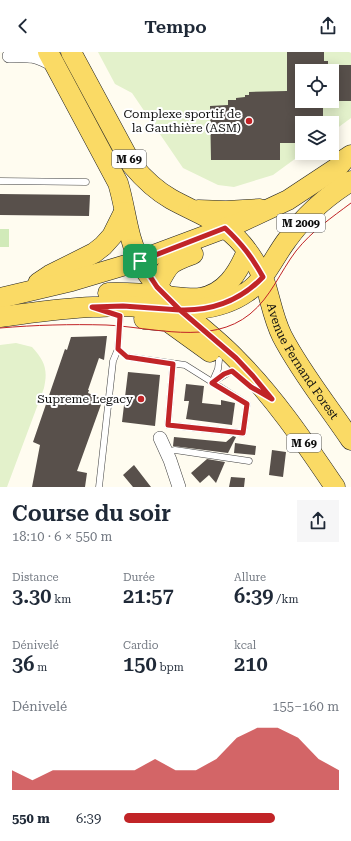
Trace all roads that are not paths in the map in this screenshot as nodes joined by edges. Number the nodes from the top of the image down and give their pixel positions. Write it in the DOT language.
graph roads {
  1 [pos="71,52"];
  2 [pos="7,57"];
  3 [pos="53,60"];
  4 [pos="351,155"];
  5 [pos="0,181"];
  6 [pos="351,181"];
  7 [pos="86,182"];
  8 [pos="300,192"];
  9 [pos="274,208"];
  10 [pos="194,210"];
  11 [pos="124,212"];
  12 [pos="236,239"];
  13 [pos="140,261"];
  14 [pos="263,277"];
  15 [pos="161,291"];
  16 [pos="23,293"];
  17 [pos="0,298"];
  18 [pos="92,307"];
  19 [pos="180,310"];
  20 [pos="39,312"];
  21 [pos="120,316"];
  22 [pos="0,317"];
  23 [pos="118,349"];
  24 [pos="173,364"];
  25 [pos="225,365"];
  26 [pos="212,383"];
  27 [pos="272,399"];
  28 [pos="160,438"];
  29 [pos="351,440"];
  30 [pos="167,452"];
  31 [pos="249,461"];
  32 [pos="98,487"];
  33 [pos="179,487"];
  34 [pos="335,487"];
  1 -- 10 [label="main road, M 69"];
  2 -- 3 [label="street"];
  3 -- 11 [label="main road, M 69"];
  4 -- 8 [label="main road, M 2009"];
  5 -- 7 [label="lane"];
  6 -- 14 [label="main road, M 2009"];
  8 -- 9 [label="main road, M 2009"];
  8 -- 12 [label="main road"];
  9 -- 10 [label="main road"];
  9 -- 12 [label="main road, M 2009"];
  10 -- 12 [label="main road, M 69"];
  11 -- 13 [label="main road, M 69"];
  11 -- 16 [label="main road"];
  12 -- 13 [label="main road, M 2009"];
  12 -- 14 [label="main road, M 69"];
  12 -- 15 [label="main road"];
  12 -- 15 [label="main road"];
  13 -- 15 [label="main road, M 69"];
  13 -- 16 [label="main road, M 2009"];
  14 -- 19 [label="main road, M 2009"];
  14 -- 29 [label="main road, Avenue Fernand Forest / M 69"];
  15 -- 19 [label="main road, M 69"];
  15 -- 20 [label="main road"];
  16 -- 17 [label="main road, M 2009"];
  18 -- 19 [label="main road, M 2009"];
  18 -- 20 [label="main road, M 2009"];
  18 -- 21 [label="main road"];
  19 -- 27 [label="main road, M 69"];
  20 -- 22 [label="main road, M 2009"];
  21 -- 23 [label="lane"];
  21 -- 25 [label="main road"];
  23 -- 24 [label="lane"];
  23 -- 32 [label="lane"];
  24 -- 26 [label="lane"];
  24 -- 26 [label="lane"];
  25 -- 26 [label="lane"];
  25 -- 26 [label="lane"];
  25 -- 27 [label="main road"];
  27 -- 34 [label="main road, M 69"];
  28 -- 30 [label="street"];
  30 -- 31 [label="lane"];
  30 -- 33 [label="street"];
}
